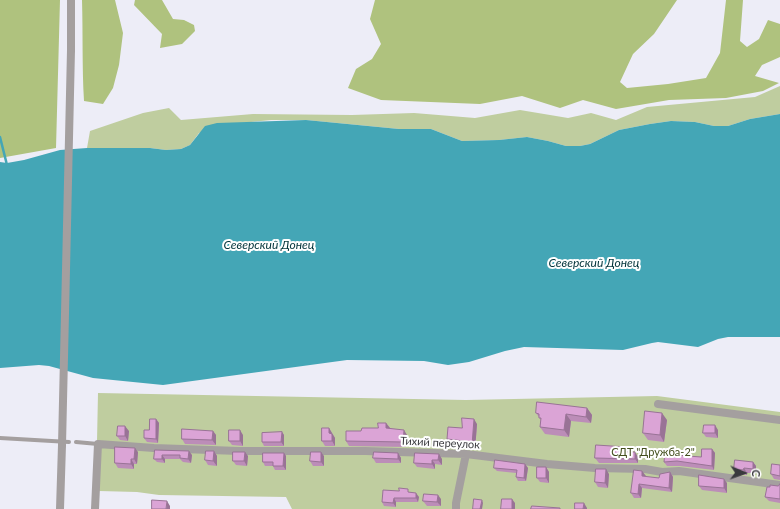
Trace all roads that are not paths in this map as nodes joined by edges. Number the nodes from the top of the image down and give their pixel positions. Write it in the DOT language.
graph roads {
  1 [pos="71,0"];
  2 [pos="658,404"];
  3 [pos="780,420"];
  4 [pos="0,438"];
  5 [pos="76,442"];
  6 [pos="65,444"];
  7 [pos="98,444"];
  8 [pos="466,454"];
  9 [pos="780,485"];
  10 [pos="60,509"];
  11 [pos="95,509"];
  12 [pos="456,509"];
  1 -- 6 [label="street, bridge"];
  2 -- 3 [label="street"];
  4 -- 6 [label="lane"];
  5 -- 7 [label="lane"];
  6 -- 10 [label="street"];
  7 -- 8 [label="street, Тихий переулок"];
  7 -- 11 [label="street"];
  8 -- 9 [label="street, Тихий переулок"];
  8 -- 12 [label="street"];
}
